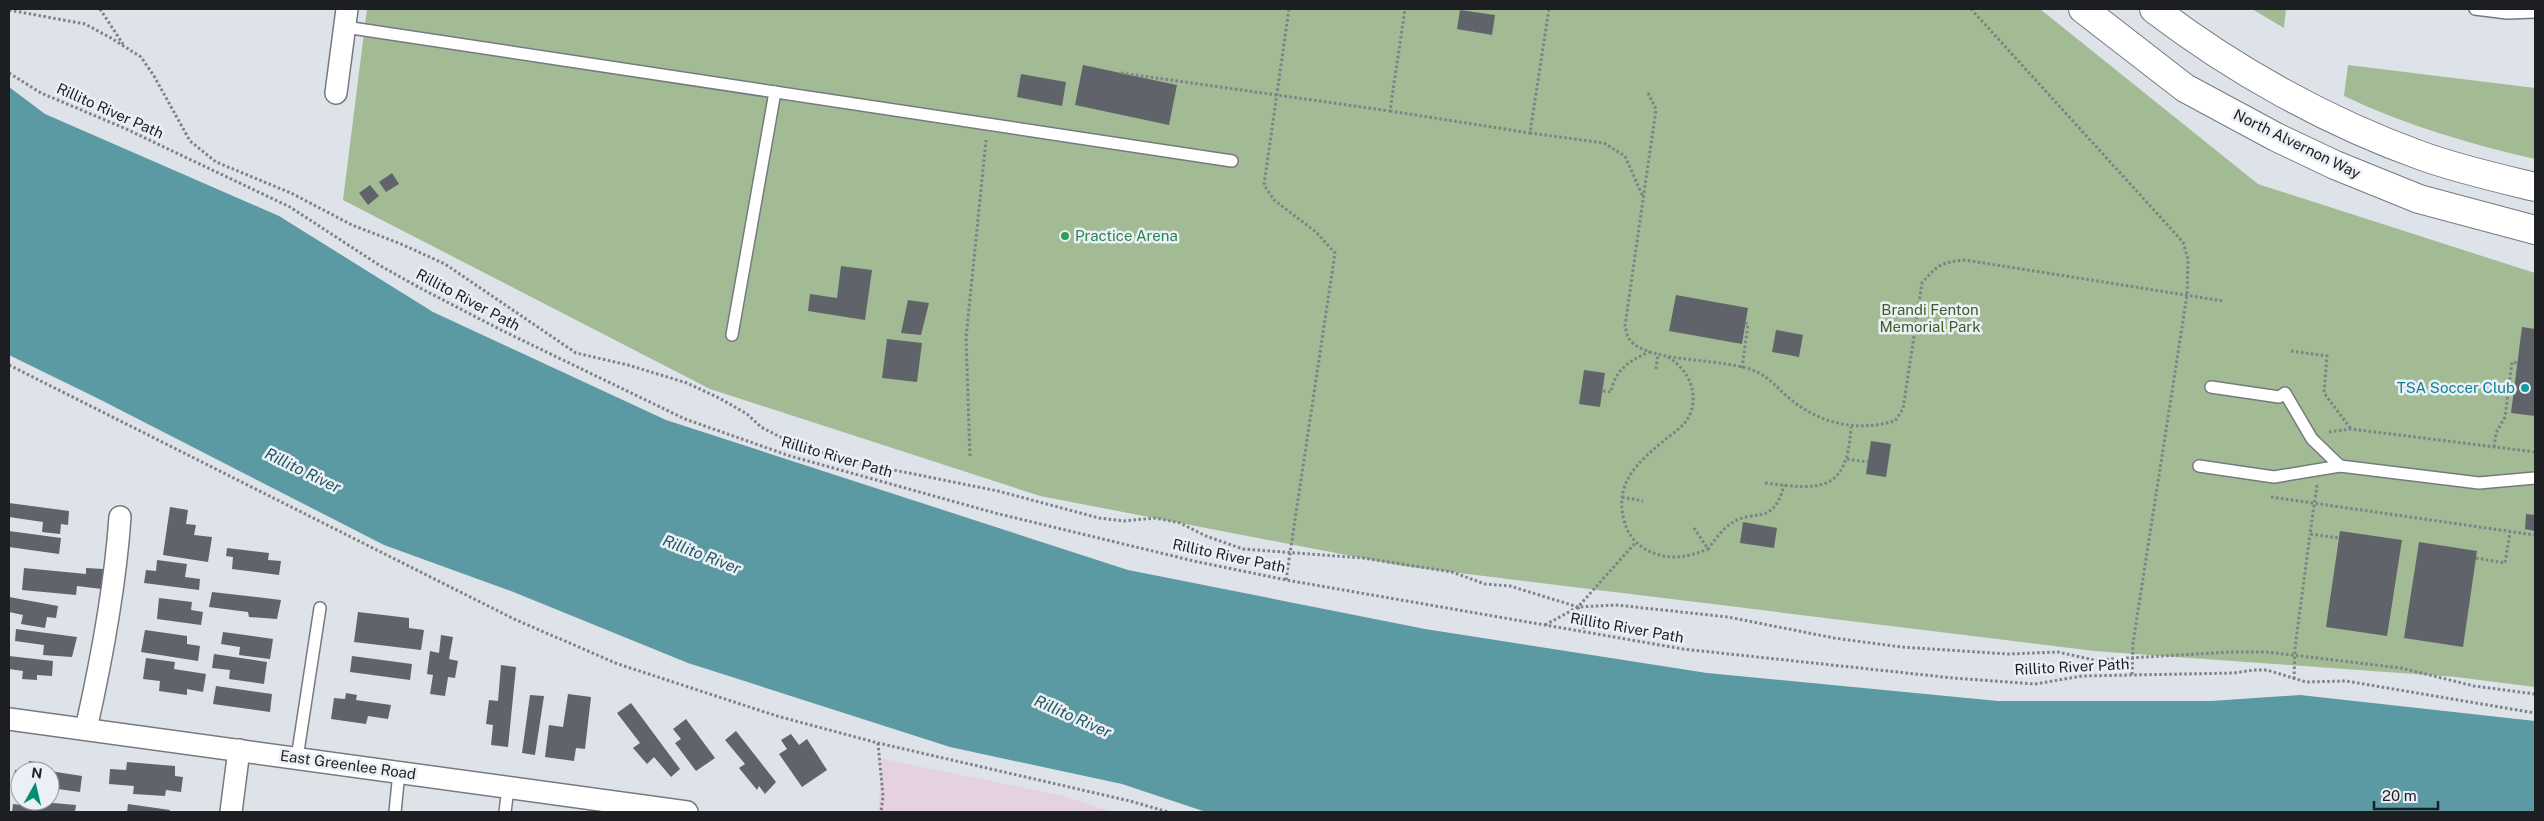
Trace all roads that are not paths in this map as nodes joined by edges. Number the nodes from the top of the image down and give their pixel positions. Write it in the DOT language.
graph roads {
  1 [pos="2083,9"];
  2 [pos="2154,9"];
  3 [pos="2475,9"];
  4 [pos="2535,12"];
  5 [pos="346,18"];
  6 [pos="775,92"];
  7 [pos="336,93"];
  8 [pos="1232,161"];
  9 [pos="2535,186"];
  10 [pos="2535,230"];
  11 [pos="732,335"];
  12 [pos="2211,387"];
  13 [pos="2199,466"];
  14 [pos="2340,466"];
  15 [pos="2535,478"];
  16 [pos="120,517"];
  17 [pos="320,608"];
  18 [pos="9,719"];
  19 [pos="86,729"];
  20 [pos="239,750"];
  21 [pos="297,758"];
  22 [pos="400,772"];
  23 [pos="508,788"];
  24 [pos="231,812"];
  25 [pos="395,812"];
  26 [pos="505,812"];
  27 [pos="687,812"];
  1 -- 10 [label="main road, North Alvernon Way"];
  2 -- 9 [label="main road"];
  3 -- 4 [label="lane"];
  5 -- 6 [label="lane"];
  5 -- 7 [label="street"];
  6 -- 8 [label="lane"];
  6 -- 11 [label="lane"];
  12 -- 14 [label="lane"];
  13 -- 14 [label="lane"];
  14 -- 15 [label="lane"];
  16 -- 19 [label="street"];
  17 -- 21 [label="lane"];
  18 -- 19 [label="street, East Greenlee Road"];
  19 -- 20 [label="street, East Greenlee Road"];
  20 -- 21 [label="street, East Greenlee Road"];
  20 -- 24 [label="street"];
  21 -- 22 [label="street, East Greenlee Road"];
  22 -- 23 [label="street, East Greenlee Road"];
  22 -- 25 [label="lane"];
  23 -- 26 [label="lane"];
  23 -- 27 [label="street, East Greenlee Road"];
}
